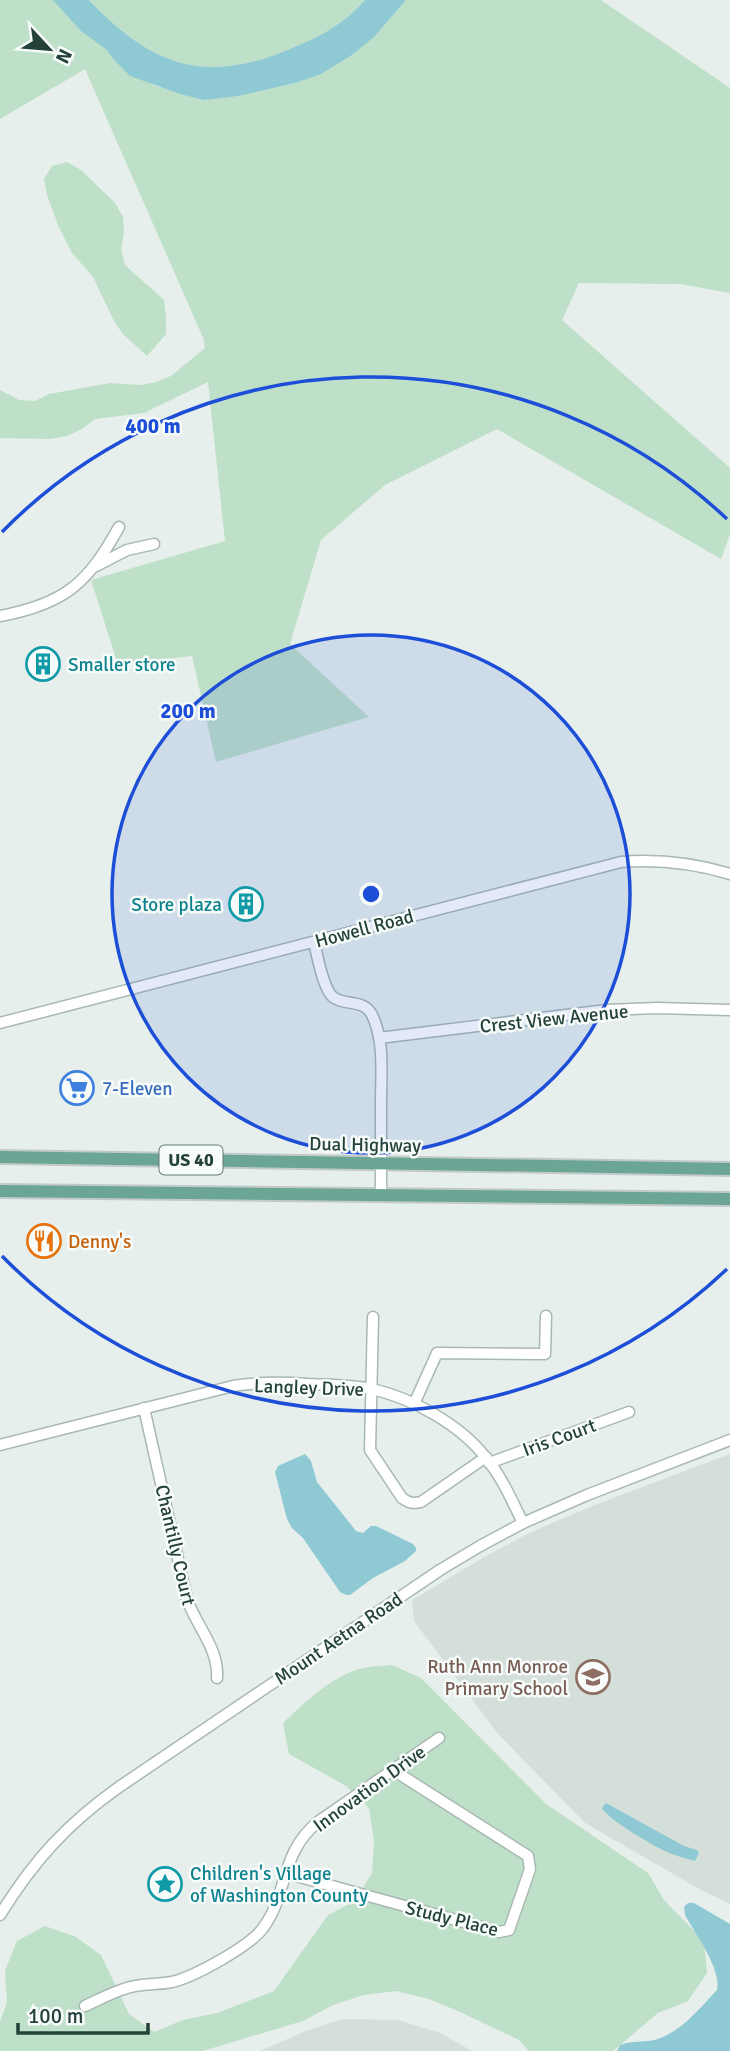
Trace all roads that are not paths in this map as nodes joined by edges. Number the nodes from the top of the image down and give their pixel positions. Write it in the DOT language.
graph roads {
  1 [pos="118,527"];
  2 [pos="153,544"];
  3 [pos="93,568"];
  4 [pos="0,616"];
  5 [pos="730,874"];
  6 [pos="314,942"];
  7 [pos="730,1010"];
  8 [pos="0,1023"];
  9 [pos="379,1038"];
  10 [pos="0,1157"];
  11 [pos="382,1164"];
  12 [pos="730,1169"];
  13 [pos="0,1191"];
  14 [pos="381,1194"];
  15 [pos="730,1199"];
  16 [pos="546,1316"];
  17 [pos="373,1317"];
  18 [pos="371,1389"];
  19 [pos="414,1404"];
  20 [pos="145,1408"];
  21 [pos="629,1412"];
  22 [pos="730,1440"];
  23 [pos="0,1445"];
  24 [pos="488,1460"];
  25 [pos="523,1523"];
  26 [pos="217,1678"];
  27 [pos="439,1738"];
  28 [pos="393,1770"];
  29 [pos="285,1873"];
  30 [pos="0,1915"];
  31 [pos="85,2006"];
  1 -- 3 [label="street"];
  2 -- 3 [label="street"];
  3 -- 4 [label="street"];
  5 -- 6 [label="street, Howell Road"];
  6 -- 8 [label="street, Howell Road"];
  6 -- 9 [label="street"];
  7 -- 9 [label="street, Crest View Avenue"];
  9 -- 11 [label="street"];
  10 -- 11 [label="main road, Dual Highway / US 40"];
  11 -- 12 [label="main road, Dual Highway / US 40"];
  11 -- 14 [label="street"];
  13 -- 14 [label="main road, US 40"];
  14 -- 15 [label="main road, US 40"];
  16 -- 19 [label="street"];
  17 -- 18 [label="street"];
  18 -- 19 [label="street, Langley Drive"];
  18 -- 20 [label="street, Langley Drive"];
  18 -- 24 [label="street, Iris Court"];
  19 -- 24 [label="street, Langley Drive"];
  20 -- 23 [label="street, Langley Drive"];
  20 -- 26 [label="street, Chantilly Court"];
  21 -- 24 [label="street, Iris Court"];
  22 -- 25 [label="street, Mount Aetna Road"];
  24 -- 25 [label="street, Langley Drive"];
  25 -- 30 [label="street, Mount Aetna Road"];
  27 -- 28 [label="street, Innovation Drive"];
  28 -- 29 [label="street, Innovation Drive"];
  28 -- 29 [label="street, Study Place"];
  29 -- 31 [label="street, Innovation Drive"];
}
